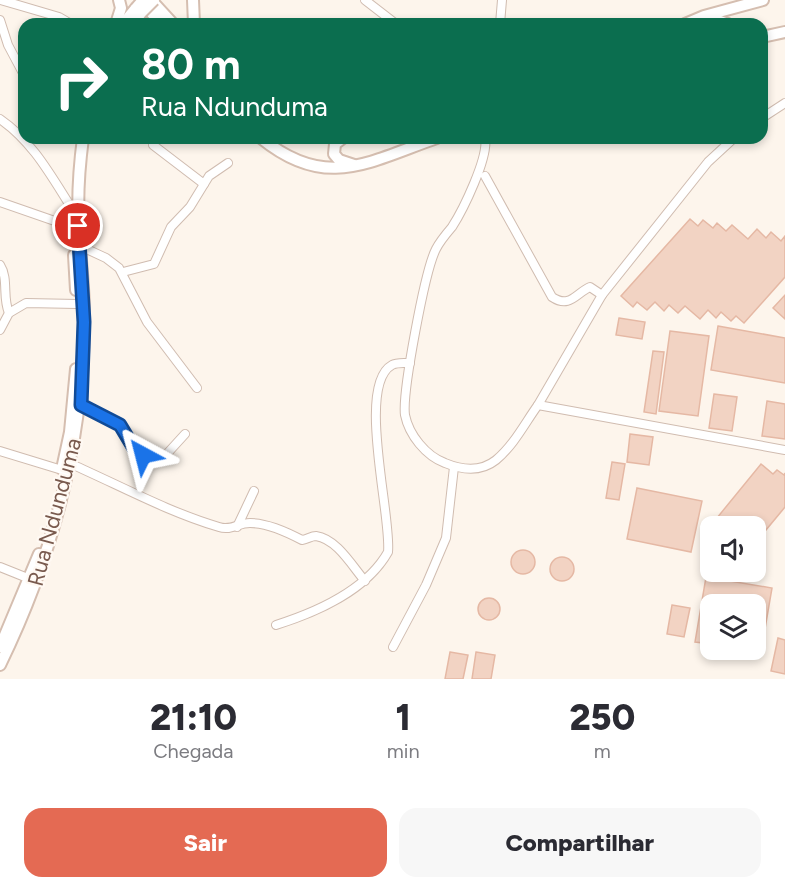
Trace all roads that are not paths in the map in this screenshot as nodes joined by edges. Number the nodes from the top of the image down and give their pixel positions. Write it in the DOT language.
graph roads {
  1 [pos="119,0"];
  2 [pos="152,0"];
  3 [pos="193,0"];
  4 [pos="364,0"];
  5 [pos="502,0"];
  6 [pos="763,0"];
  7 [pos="1,1"];
  8 [pos="140,5"];
  9 [pos="704,16"];
  10 [pos="59,18"];
  11 [pos="118,18"];
  12 [pos="128,18"];
  13 [pos="155,18"];
  14 [pos="168,18"];
  15 [pos="194,18"];
  16 [pos="388,18"];
  17 [pos="500,18"];
  18 [pos="699,18"];
  19 [pos="714,18"];
  20 [pos="0,20"];
  21 [pos="785,32"];
  22 [pos="768,36"];
  23 [pos="18,64"];
  24 [pos="785,103"];
  25 [pos="768,114"];
  26 [pos="0,119"];
  27 [pos="18,134"];
  28 [pos="28,144"];
  29 [pos="76,144"];
  30 [pos="82,144"];
  31 [pos="153,144"];
  32 [pos="270,144"];
  33 [pos="335,144"];
  34 [pos="419,144"];
  35 [pos="485,144"];
  36 [pos="728,144"];
  37 [pos="228,163"];
  38 [pos="355,165"];
  39 [pos="485,176"];
  40 [pos="204,184"];
  41 [pos="0,202"];
  42 [pos="71,207"];
  43 [pos="72,227"];
  44 [pos="80,246"];
  45 [pos="0,265"];
  46 [pos="123,272"];
  47 [pos="602,295"];
  48 [pos="77,304"];
  49 [pos="9,313"];
  50 [pos="0,330"];
  51 [pos="410,363"];
  52 [pos="197,388"];
  53 [pos="81,405"];
  54 [pos="538,405"];
  55 [pos="184,434"];
  56 [pos="785,450"];
  57 [pos="0,451"];
  58 [pos="66,467"];
  59 [pos="454,467"];
  60 [pos="254,491"];
  61 [pos="237,527"];
  62 [pos="0,567"];
  63 [pos="30,579"];
  64 [pos="365,580"];
  65 [pos="276,626"];
  66 [pos="0,647"];
  67 [pos="393,647"];
  68 [pos="0,664"];
  1 -- 11 [label="main road"];
  2 -- 8 [label="main road, bridge"];
  2 -- 14 [label="main road"];
  3 -- 15 [label="main road"];
  4 -- 16 [label="street"];
  5 -- 17 [label="street"];
  6 -- 9 [label="main road"];
  7 -- 10 [label="street"];
  8 -- 12 [label="main road"];
  8 -- 13 [label="main road"];
  9 -- 18 [label="main road"];
  9 -- 19 [label="main road"];
  20 -- 23 [label="street"];
  21 -- 22 [label="main road"];
  24 -- 25 [label="street"];
  26 -- 27 [label="street"];
  28 -- 42 [label="street"];
  29 -- 42 [label="main road"];
  30 -- 44 [label="main road, Rua Ndunduma"];
  31 -- 40 [label="street"];
  32 -- 38 [label="main road"];
  33 -- 38 [label="main road"];
  34 -- 38 [label="main road"];
  35 -- 51 [label="street"];
  36 -- 47 [label="street"];
  37 -- 40 [label="street"];
  39 -- 47 [label="street"];
  40 -- 46 [label="street"];
  41 -- 43 [label="street"];
  42 -- 43 [label="main road"];
  43 -- 48 [label="main road"];
  44 -- 46 [label="street"];
  44 -- 53 [label="main road, Rua Ndunduma"];
  45 -- 49 [label="street"];
  46 -- 52 [label="street"];
  47 -- 54 [label="street"];
  48 -- 49 [label="street"];
  48 -- 58 [label="main road"];
  49 -- 50 [label="street"];
  51 -- 59 [label="street"];
  51 -- 64 [label="street"];
  53 -- 55 [label="street"];
  53 -- 58 [label="main road, Rua Ndunduma"];
  54 -- 56 [label="street"];
  54 -- 59 [label="street"];
  57 -- 58 [label="street"];
  58 -- 61 [label="street"];
  58 -- 63 [label="main road"];
  58 -- 68 [label="main road, Rua Ndunduma"];
  59 -- 67 [label="street"];
  60 -- 61 [label="street"];
  61 -- 64 [label="street"];
  62 -- 63 [label="street"];
  63 -- 66 [label="main road"];
  64 -- 65 [label="street"];
}
